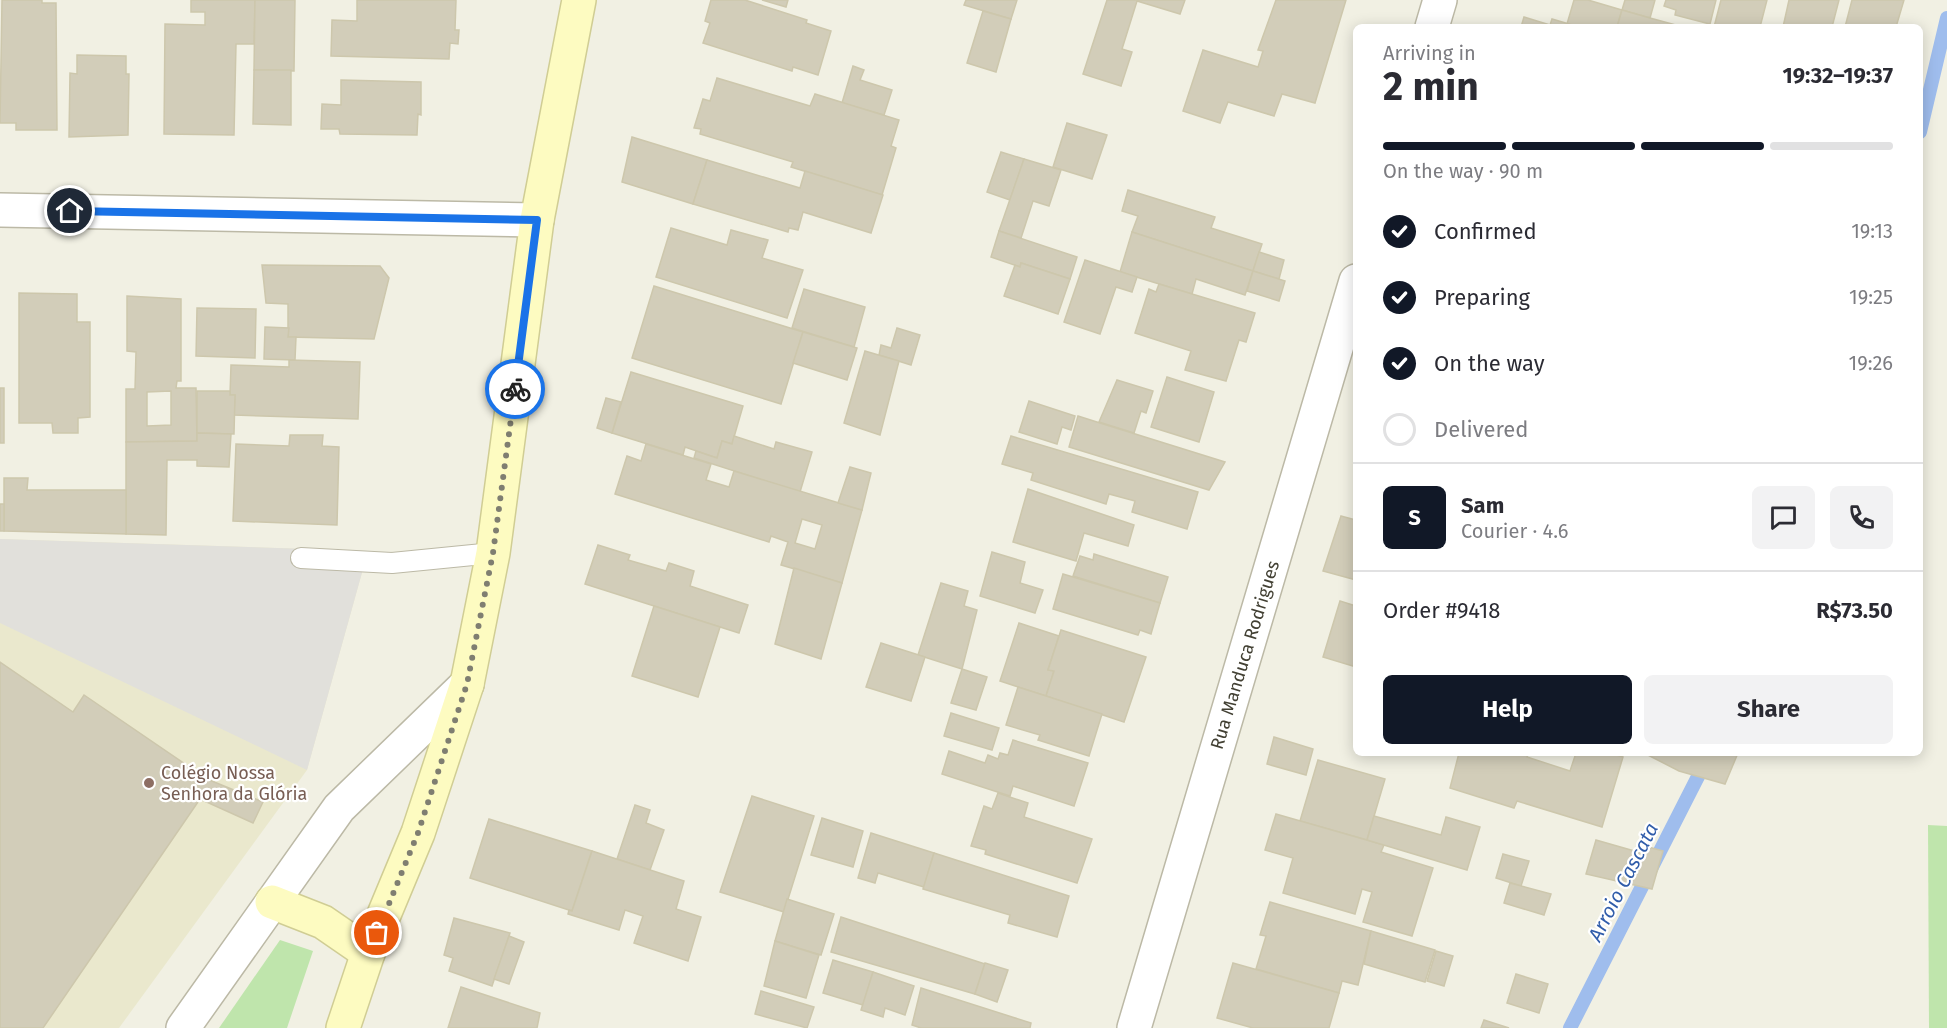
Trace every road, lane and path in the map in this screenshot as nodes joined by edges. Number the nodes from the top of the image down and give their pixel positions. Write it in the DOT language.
graph roads {
  1 [pos="579,0"];
  2 [pos="1440,0"];
  3 [pos="1433,24"];
  4 [pos="0,210"];
  5 [pos="537,220"];
  6 [pos="1353,291"];
  7 [pos="493,553"];
  8 [pos="301,558"];
  9 [pos="467,684"];
  10 [pos="272,902"];
  11 [pos="368,953"];
  12 [pos="183,1028"];
  13 [pos="343,1028"];
  14 [pos="1134,1028"];
  1 -- 5 [label="main road"];
  2 -- 3 [label="street"];
  4 -- 5 [label="street"];
  5 -- 7 [label="main road"];
  6 -- 14 [label="street, Rua Manduca Rodrigues"];
  7 -- 8 [label="lane"];
  7 -- 9 [label="main road"];
  9 -- 10 [label="street"];
  9 -- 11 [label="main road"];
  10 -- 11 [label="main road"];
  10 -- 12 [label="street"];
  11 -- 13 [label="main road"];
}
